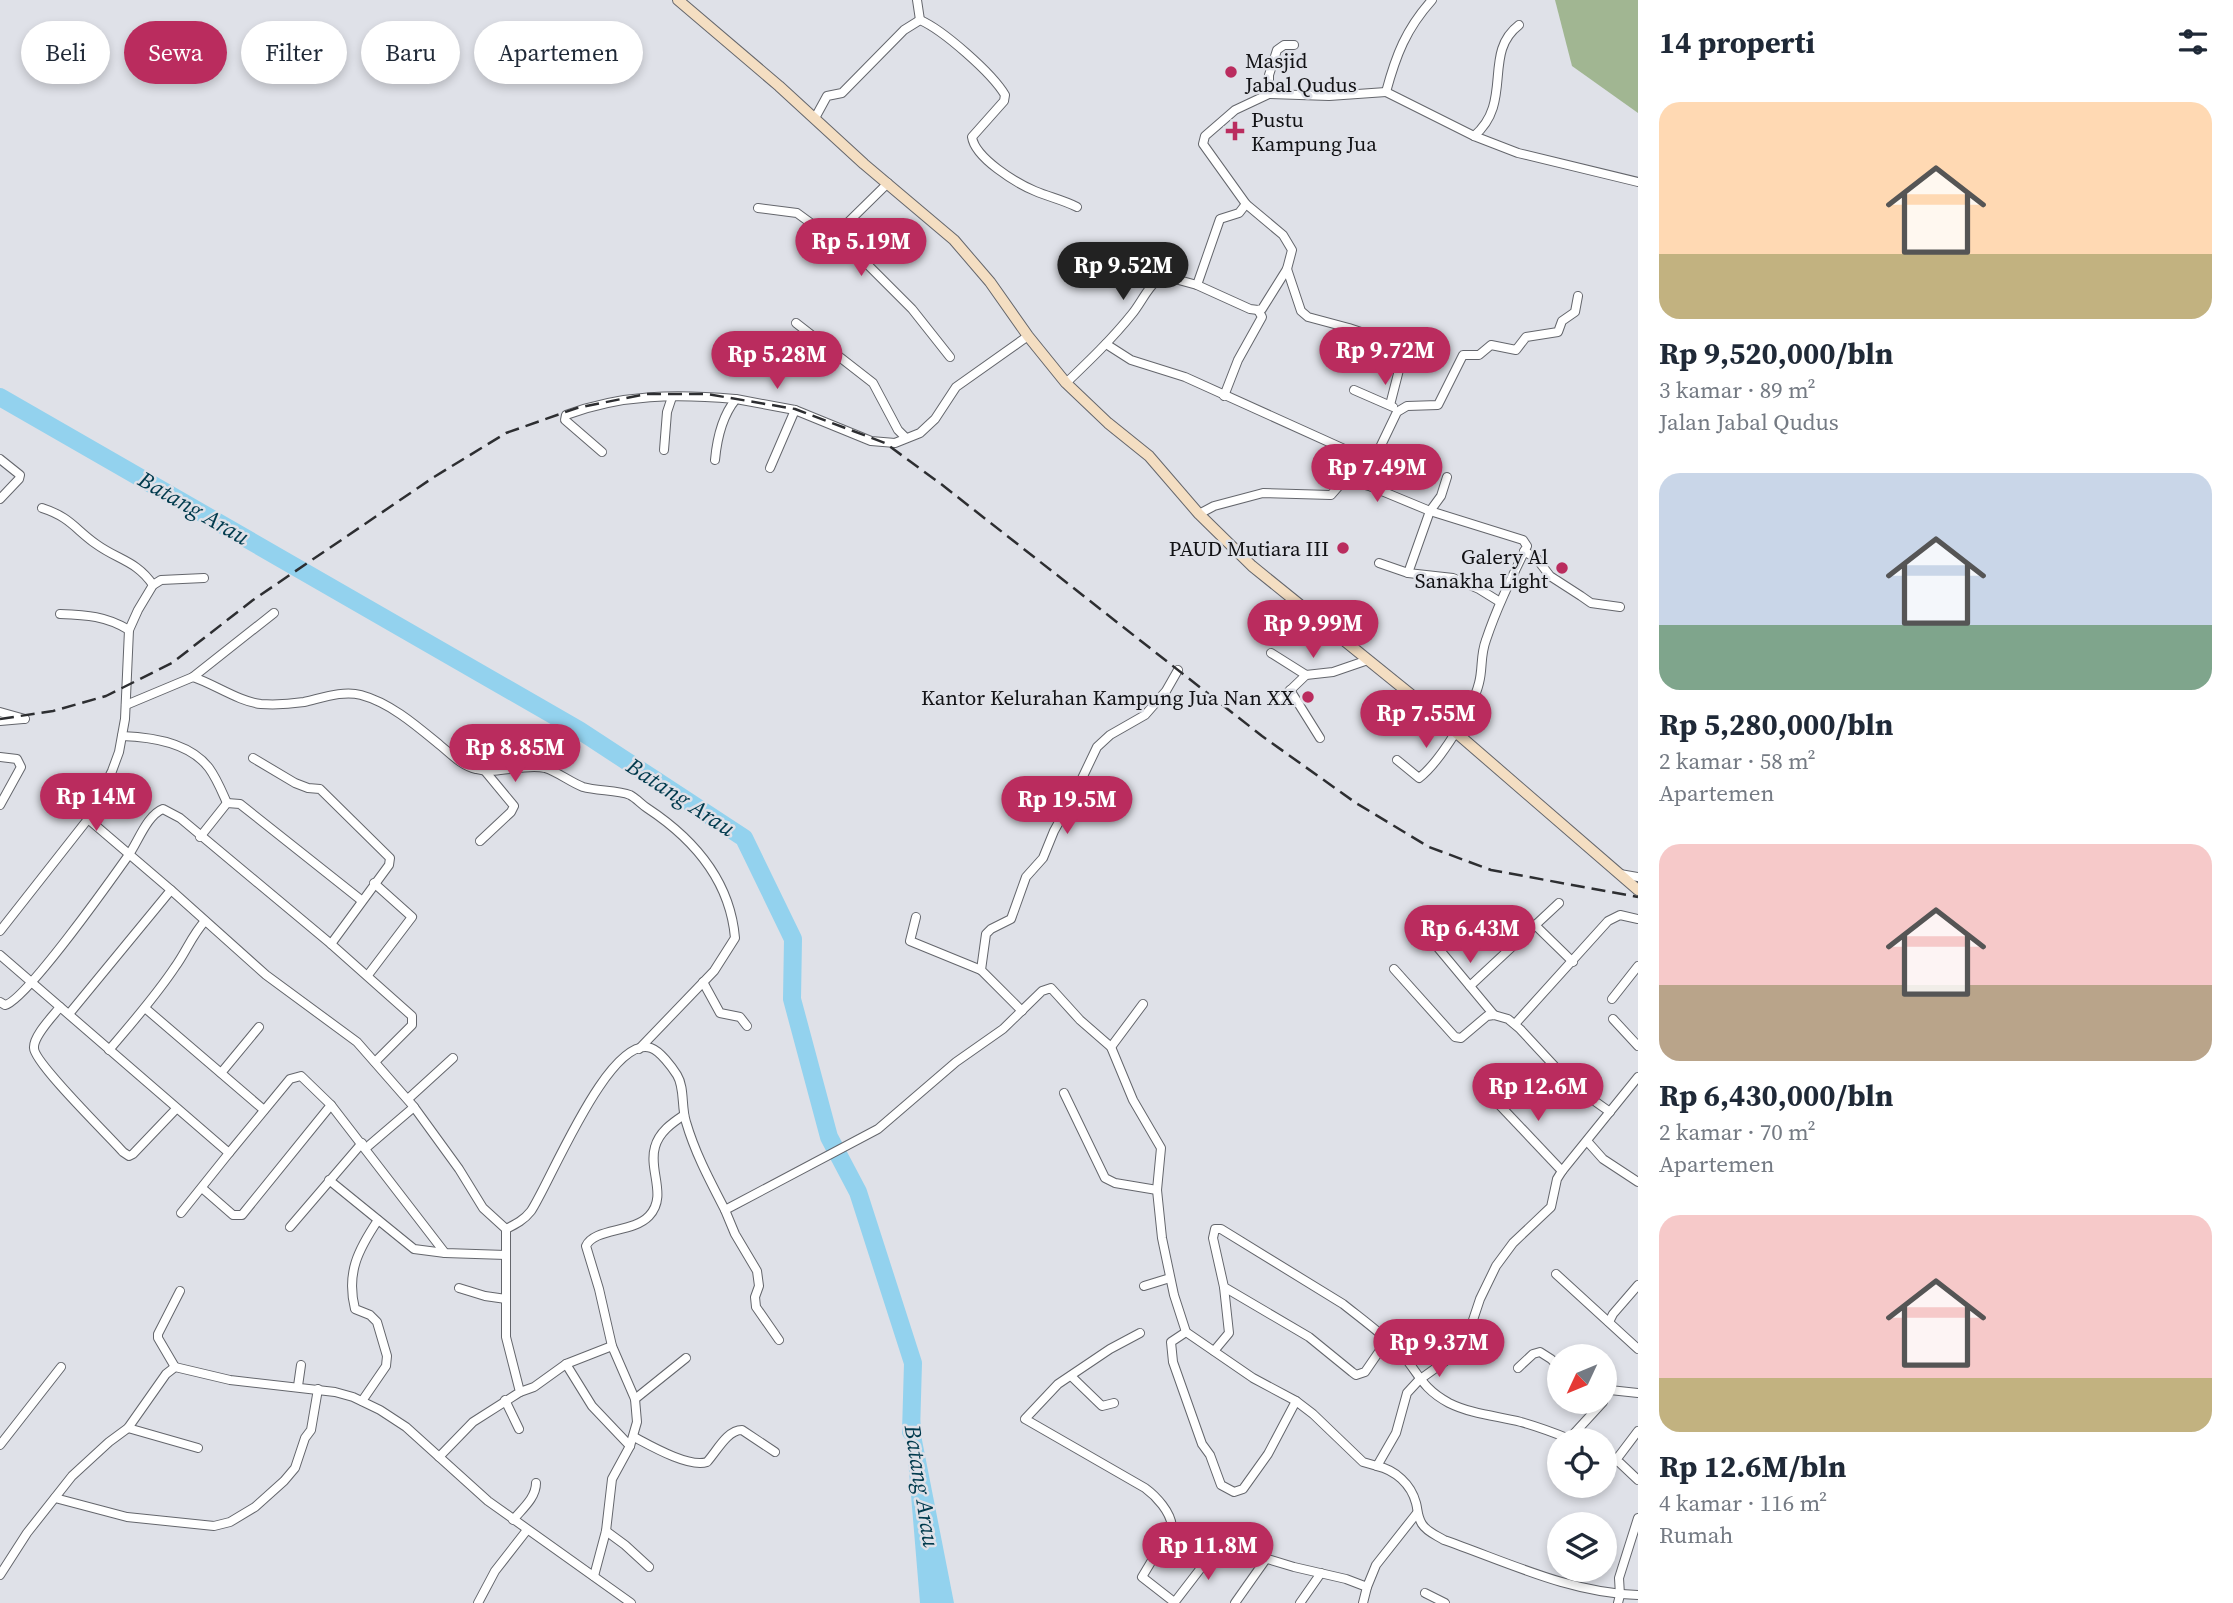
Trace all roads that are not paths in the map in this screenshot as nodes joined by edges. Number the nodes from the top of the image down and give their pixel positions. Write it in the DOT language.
graph roads {
  1 [pos="678,0"];
  2 [pos="917,0"];
  3 [pos="1432,0"];
  4 [pos="920,20"];
  5 [pos="1519,25"];
  6 [pos="1294,45"];
  7 [pos="1386,92"];
  8 [pos="1269,94"];
  9 [pos="816,118"];
  10 [pos="1474,136"];
  11 [pos="1638,182"];
  12 [pos="888,184"];
  13 [pos="1246,204"];
  14 [pos="1077,207"];
  15 [pos="758,208"];
  16 [pos="832,238"];
  17 [pos="1287,270"];
  18 [pos="1197,285"];
  19 [pos="1578,296"];
  20 [pos="1258,310"];
  21 [pos="796,323"];
  22 [pos="1028,336"];
  23 [pos="1106,344"];
  24 [pos="950,357"];
  25 [pos="1066,383"];
  26 [pos="1354,390"];
  27 [pos="1224,396"];
  28 [pos="672,397"];
  29 [pos="735,399"];
  30 [pos="1394,408"];
  31 [pos="795,410"];
  32 [pos="905,437"];
  33 [pos="664,450"];
  34 [pos="602,452"];
  35 [pos="0,459"];
  36 [pos="715,460"];
  37 [pos="1373,463"];
  38 [pos="770,468"];
  39 [pos="1447,477"];
  40 [pos="1372,486"];
  41 [pos="0,499"];
  42 [pos="42,508"];
  43 [pos="1430,511"];
  44 [pos="1199,514"];
  45 [pos="1524,551"];
  46 [pos="1378,563"];
  47 [pos="1408,573"];
  48 [pos="204,578"];
  49 [pos="153,585"];
  50 [pos="1500,602"];
  51 [pos="1620,607"];
  52 [pos="274,613"];
  53 [pos="60,614"];
  54 [pos="129,630"];
  55 [pos="1271,653"];
  56 [pos="1368,660"];
  57 [pos="1178,670"];
  58 [pos="1306,676"];
  59 [pos="193,677"];
  60 [pos="1290,690"];
  61 [pos="1281,699"];
  62 [pos="126,705"];
  63 [pos="0,712"];
  64 [pos="0,721"];
  65 [pos="1454,733"];
  66 [pos="122,736"];
  67 [pos="1320,738"];
  68 [pos="0,757"];
  69 [pos="253,758"];
  70 [pos="1397,760"];
  71 [pos="485,771"];
  72 [pos="227,803"];
  73 [pos="0,805"];
  74 [pos="88,819"];
  75 [pos="200,837"];
  76 [pos="480,841"];
  77 [pos="129,854"];
  78 [pos="1620,874"];
  79 [pos="1638,877"];
  80 [pos="374,883"];
  81 [pos="172,890"];
  82 [pos="1638,890"];
  83 [pos="361,900"];
  84 [pos="1559,903"];
  85 [pos="916,917"];
  86 [pos="1638,919"];
  87 [pos="205,920"];
  88 [pos="1535,925"];
  89 [pos="0,931"];
  90 [pos="1424,931"];
  91 [pos="331,944"];
  92 [pos="0,955"];
  93 [pos="1573,962"];
  94 [pos="1638,966"];
  95 [pos="1394,968"];
  96 [pos="981,970"];
  97 [pos="368,975"];
  98 [pos="32,982"];
  99 [pos="703,982"];
  100 [pos="1470,986"];
  101 [pos="1612,999"];
  102 [pos="0,1002"];
  103 [pos="1143,1004"];
  104 [pos="61,1007"];
  105 [pos="145,1008"];
  106 [pos="1022,1011"];
  107 [pos="69,1014"];
  108 [pos="1494,1015"];
  109 [pos="1613,1019"];
  110 [pos="1515,1024"];
  111 [pos="747,1026"];
  112 [pos="259,1027"];
  113 [pos="1638,1046"];
  114 [pos="1111,1047"];
  115 [pos="639,1049"];
  116 [pos="109,1050"];
  117 [pos="453,1058"];
  118 [pos="375,1062"];
  119 [pos="221,1073"];
  120 [pos="1638,1077"];
  121 [pos="1064,1093"];
  122 [pos="1490,1095"];
  123 [pos="408,1099"];
  124 [pos="331,1105"];
  125 [pos="414,1107"];
  126 [pos="176,1109"];
  127 [pos="264,1110"];
  128 [pos="1610,1112"];
  129 [pos="684,1115"];
  130 [pos="1587,1142"];
  131 [pos="364,1146"];
  132 [pos="229,1153"];
  133 [pos="1562,1171"];
  134 [pos="329,1180"];
  135 [pos="1638,1182"];
  136 [pos="202,1188"];
  137 [pos="1157,1191"];
  138 [pos="725,1210"];
  139 [pos="181,1213"];
  140 [pos="378,1220"];
  141 [pos="290,1227"];
  142 [pos="506,1230"];
  143 [pos="445,1253"];
  144 [pos="506,1255"];
  145 [pos="1556,1274"];
  146 [pos="1170,1279"];
  147 [pos="1638,1285"];
  148 [pos="1144,1286"];
  149 [pos="1224,1287"];
  150 [pos="459,1288"];
  151 [pos="180,1291"];
  152 [pos="506,1299"];
  153 [pos="1609,1321"];
  154 [pos="1186,1332"];
  155 [pos="1140,1333"];
  156 [pos="779,1340"];
  157 [pos="1387,1340"];
  158 [pos="612,1346"];
  159 [pos="1638,1349"];
  160 [pos="1214,1351"];
  161 [pos="1547,1356"];
  162 [pos="686,1358"];
  163 [pos="566,1364"];
  164 [pos="301,1365"];
  165 [pos="61,1367"];
  166 [pos="175,1367"];
  167 [pos="1518,1368"];
  168 [pos="1071,1376"];
  169 [pos="1419,1380"];
  170 [pos="298,1386"];
  171 [pos="318,1389"];
  172 [pos="1617,1391"];
  173 [pos="520,1392"];
  174 [pos="1638,1393"];
  175 [pos="635,1399"];
  176 [pos="505,1400"];
  177 [pos="362,1401"];
  178 [pos="1296,1401"];
  179 [pos="1114,1403"];
  180 [pos="1593,1414"];
  181 [pos="1581,1428"];
  182 [pos="128,1429"];
  183 [pos="519,1429"];
  184 [pos="1547,1429"];
  185 [pos="1638,1431"];
  186 [pos="634,1437"];
  187 [pos="0,1444"];
  188 [pos="630,1446"];
  189 [pos="198,1448"];
  190 [pos="775,1452"];
  191 [pos="439,1457"];
  192 [pos="1617,1459"];
  193 [pos="1617,1461"];
  194 [pos="1377,1466"];
  195 [pos="1638,1480"];
  196 [pos="536,1483"];
  197 [pos="55,1498"];
  198 [pos="1417,1513"];
  199 [pos="1638,1518"];
  200 [pos="513,1520"];
  201 [pos="527,1530"];
  202 [pos="606,1531"];
  203 [pos="1266,1559"];
  204 [pos="649,1567"];
  205 [pos="1321,1573"];
  206 [pos="0,1575"];
  207 [pos="594,1576"];
  208 [pos="1367,1587"];
  209 [pos="1425,1593"];
  210 [pos="1638,1595"];
  211 [pos="1619,1599"];
  212 [pos="478,1603"];
  213 [pos="631,1603"];
  214 [pos="1174,1603"];
  215 [pos="1235,1603"];
  216 [pos="1300,1603"];
  217 [pos="1363,1603"];
  218 [pos="1445,1603"];
  1 -- 9 [label="street"];
  2 -- 4 [label="street"];
  3 -- 7 [label="street"];
  4 -- 9 [label="street"];
  4 -- 14 [label="street"];
  5 -- 10 [label="street"];
  6 -- 8 [label="street"];
  7 -- 8 [label="street"];
  7 -- 10 [label="street"];
  8 -- 13 [label="street"];
  9 -- 12 [label="street"];
  10 -- 11 [label="street"];
  12 -- 16 [label="street"];
  12 -- 22 [label="street"];
  13 -- 17 [label="street"];
  13 -- 18 [label="street"];
  15 -- 16 [label="street"];
  16 -- 24 [label="street"];
  17 -- 20 [label="street"];
  17 -- 30 [label="street"];
  18 -- 20 [label="street"];
  18 -- 23 [label="street"];
  19 -- 30 [label="street"];
  20 -- 27 [label="street"];
  21 -- 32 [label="street"];
  22 -- 25 [label="street"];
  22 -- 32 [label="street"];
  23 -- 25 [label="street"];
  23 -- 27 [label="street"];
  25 -- 44 [label="street"];
  26 -- 30 [label="street"];
  27 -- 37 [label="street"];
  28 -- 29 [label="street"];
  28 -- 33 [label="street"];
  28 -- 34 [label="street"];
  29 -- 31 [label="street"];
  29 -- 36 [label="street"];
  30 -- 37 [label="street"];
  31 -- 32 [label="street"];
  31 -- 38 [label="street"];
  35 -- 41 [label="street"];
  37 -- 40 [label="street"];
  39 -- 43 [label="street"];
  40 -- 43 [label="street"];
  40 -- 44 [label="street"];
  42 -- 49 [label="street"];
  43 -- 45 [label="street"];
  43 -- 47 [label="street"];
  44 -- 56 [label="street"];
  45 -- 50 [label="street"];
  45 -- 51 [label="street"];
  46 -- 47 [label="street"];
  47 -- 50 [label="street"];
  48 -- 49 [label="street"];
  49 -- 54 [label="street"];
  50 -- 65 [label="street"];
  52 -- 59 [label="street"];
  53 -- 54 [label="street"];
  54 -- 62 [label="street"];
  55 -- 58 [label="street"];
  56 -- 58 [label="street"];
  56 -- 65 [label="street"];
  57 -- 96 [label="street"];
  58 -- 60 [label="street"];
  59 -- 62 [label="street"];
  59 -- 71 [label="street"];
  60 -- 61 [label="street"];
  60 -- 67 [label="street"];
  62 -- 66 [label="street"];
  63 -- 64 [label="street"];
  65 -- 70 [label="street"];
  65 -- 78 [label="street"];
  66 -- 72 [label="street"];
  66 -- 74 [label="street"];
  68 -- 73 [label="street"];
  69 -- 80 [label="street"];
  71 -- 76 [label="street"];
  71 -- 99 [label="street"];
  72 -- 75 [label="street"];
  72 -- 83 [label="street"];
  74 -- 77 [label="street"];
  74 -- 89 [label="street"];
  75 -- 77 [label="street"];
  75 -- 91 [label="street"];
  77 -- 81 [label="street"];
  77 -- 98 [label="street"];
  78 -- 79 [label="street"];
  78 -- 82 [label="street"];
  80 -- 83 [label="street"];
  80 -- 97 [label="street"];
  81 -- 87 [label="street"];
  81 -- 107 [label="street"];
  83 -- 91 [label="street"];
  84 -- 88 [label="street"];
  85 -- 96 [label="street"];
  86 -- 93 [label="street"];
  87 -- 105 [label="street"];
  87 -- 118 [label="street"];
  88 -- 93 [label="street"];
  88 -- 100 [label="street"];
  90 -- 100 [label="street"];
  91 -- 97 [label="street"];
  92 -- 98 [label="street"];
  93 -- 110 [label="street"];
  94 -- 101 [label="street"];
  95 -- 108 [label="street"];
  96 -- 106 [label="street"];
  97 -- 118 [label="street"];
  98 -- 102 [label="street"];
  98 -- 104 [label="street"];
  99 -- 111 [label="street"];
  99 -- 115 [label="street"];
  100 -- 108 [label="street"];
  103 -- 114 [label="street"];
  104 -- 107 [label="street"];
  104 -- 126 [label="street"];
  105 -- 116 [label="street"];
  105 -- 119 [label="street"];
  106 -- 114 [label="street"];
  106 -- 138 [label="street"];
  107 -- 116 [label="street"];
  108 -- 110 [label="street"];
  109 -- 113 [label="street"];
  110 -- 128 [label="street"];
  112 -- 119 [label="street"];
  114 -- 137 [label="street"];
  115 -- 129 [label="street"];
  115 -- 142 [label="street"];
  116 -- 126 [label="street"];
  117 -- 123 [label="street"];
  118 -- 123 [label="street"];
  119 -- 127 [label="street"];
  120 -- 128 [label="street"];
  121 -- 137 [label="street"];
  122 -- 133 [label="street"];
  123 -- 125 [label="street"];
  124 -- 127 [label="street"];
  124 -- 131 [label="street"];
  124 -- 136 [label="street"];
  125 -- 131 [label="street"];
  125 -- 142 [label="street"];
  126 -- 132 [label="street"];
  127 -- 132 [label="street"];
  128 -- 130 [label="street"];
  129 -- 138 [label="street"];
  129 -- 158 [label="street"];
  130 -- 133 [label="street"];
  130 -- 135 [label="street"];
  131 -- 134 [label="street"];
  131 -- 143 [label="street"];
  132 -- 136 [label="street"];
  133 -- 169 [label="street"];
  134 -- 140 [label="street"];
  134 -- 141 [label="street"];
  136 -- 139 [label="street"];
  137 -- 146 [label="street"];
  138 -- 156 [label="street"];
  140 -- 143 [label="street"];
  140 -- 177 [label="street"];
  142 -- 144 [label="street"];
  143 -- 144 [label="street"];
  144 -- 152 [label="street"];
  145 -- 153 [label="street"];
  146 -- 148 [label="street"];
  146 -- 154 [label="street"];
  147 -- 153 [label="street"];
  149 -- 157 [label="street"];
  149 -- 157 [label="street"];
  149 -- 160 [label="street"];
  150 -- 152 [label="street"];
  151 -- 166 [label="street"];
  152 -- 173 [label="street"];
  153 -- 159 [label="street"];
  154 -- 160 [label="street"];
  154 -- 178 [label="street"];
  155 -- 168 [label="street"];
  157 -- 169 [label="street"];
  158 -- 163 [label="street"];
  158 -- 175 [label="street"];
  160 -- 178 [label="street"];
  161 -- 167 [label="street"];
  162 -- 175 [label="street"];
  163 -- 173 [label="street"];
  163 -- 188 [label="street"];
  164 -- 170 [label="street"];
  165 -- 187 [label="street"];
  166 -- 170 [label="street"];
  166 -- 182 [label="street"];
  168 -- 179 [label="street"];
  168 -- 214 [label="street"];
  169 -- 184 [label="street"];
  169 -- 194 [label="street"];
  170 -- 171 [label="street"];
  171 -- 177 [label="street"];
  171 -- 197 [label="street"];
  172 -- 174 [label="street"];
  173 -- 176 [label="street"];
  175 -- 186 [label="street"];
  176 -- 183 [label="street"];
  176 -- 191 [label="street"];
  177 -- 191 [label="street"];
  178 -- 194 [label="street"];
  180 -- 181 [label="street"];
  182 -- 189 [label="street"];
  182 -- 197 [label="street"];
  185 -- 192 [label="street"];
  186 -- 188 [label="street"];
  186 -- 190 [label="street"];
  188 -- 202 [label="street"];
  191 -- 200 [label="street"];
  193 -- 195 [label="street"];
  194 -- 198 [label="street"];
  196 -- 200 [label="street"];
  197 -- 206 [label="street"];
  198 -- 208 [label="street"];
  198 -- 211 [label="street"];
  199 -- 211 [label="street"];
  200 -- 201 [label="street"];
  201 -- 207 [label="street"];
  201 -- 212 [label="street"];
  202 -- 204 [label="street"];
  202 -- 207 [label="street"];
  203 -- 205 [label="street"];
  203 -- 214 [label="street"];
  203 -- 215 [label="street"];
  205 -- 208 [label="street"];
  205 -- 216 [label="street"];
  207 -- 213 [label="street"];
  208 -- 217 [label="street"];
  209 -- 218 [label="street"];
  210 -- 211 [label="street"];
}
